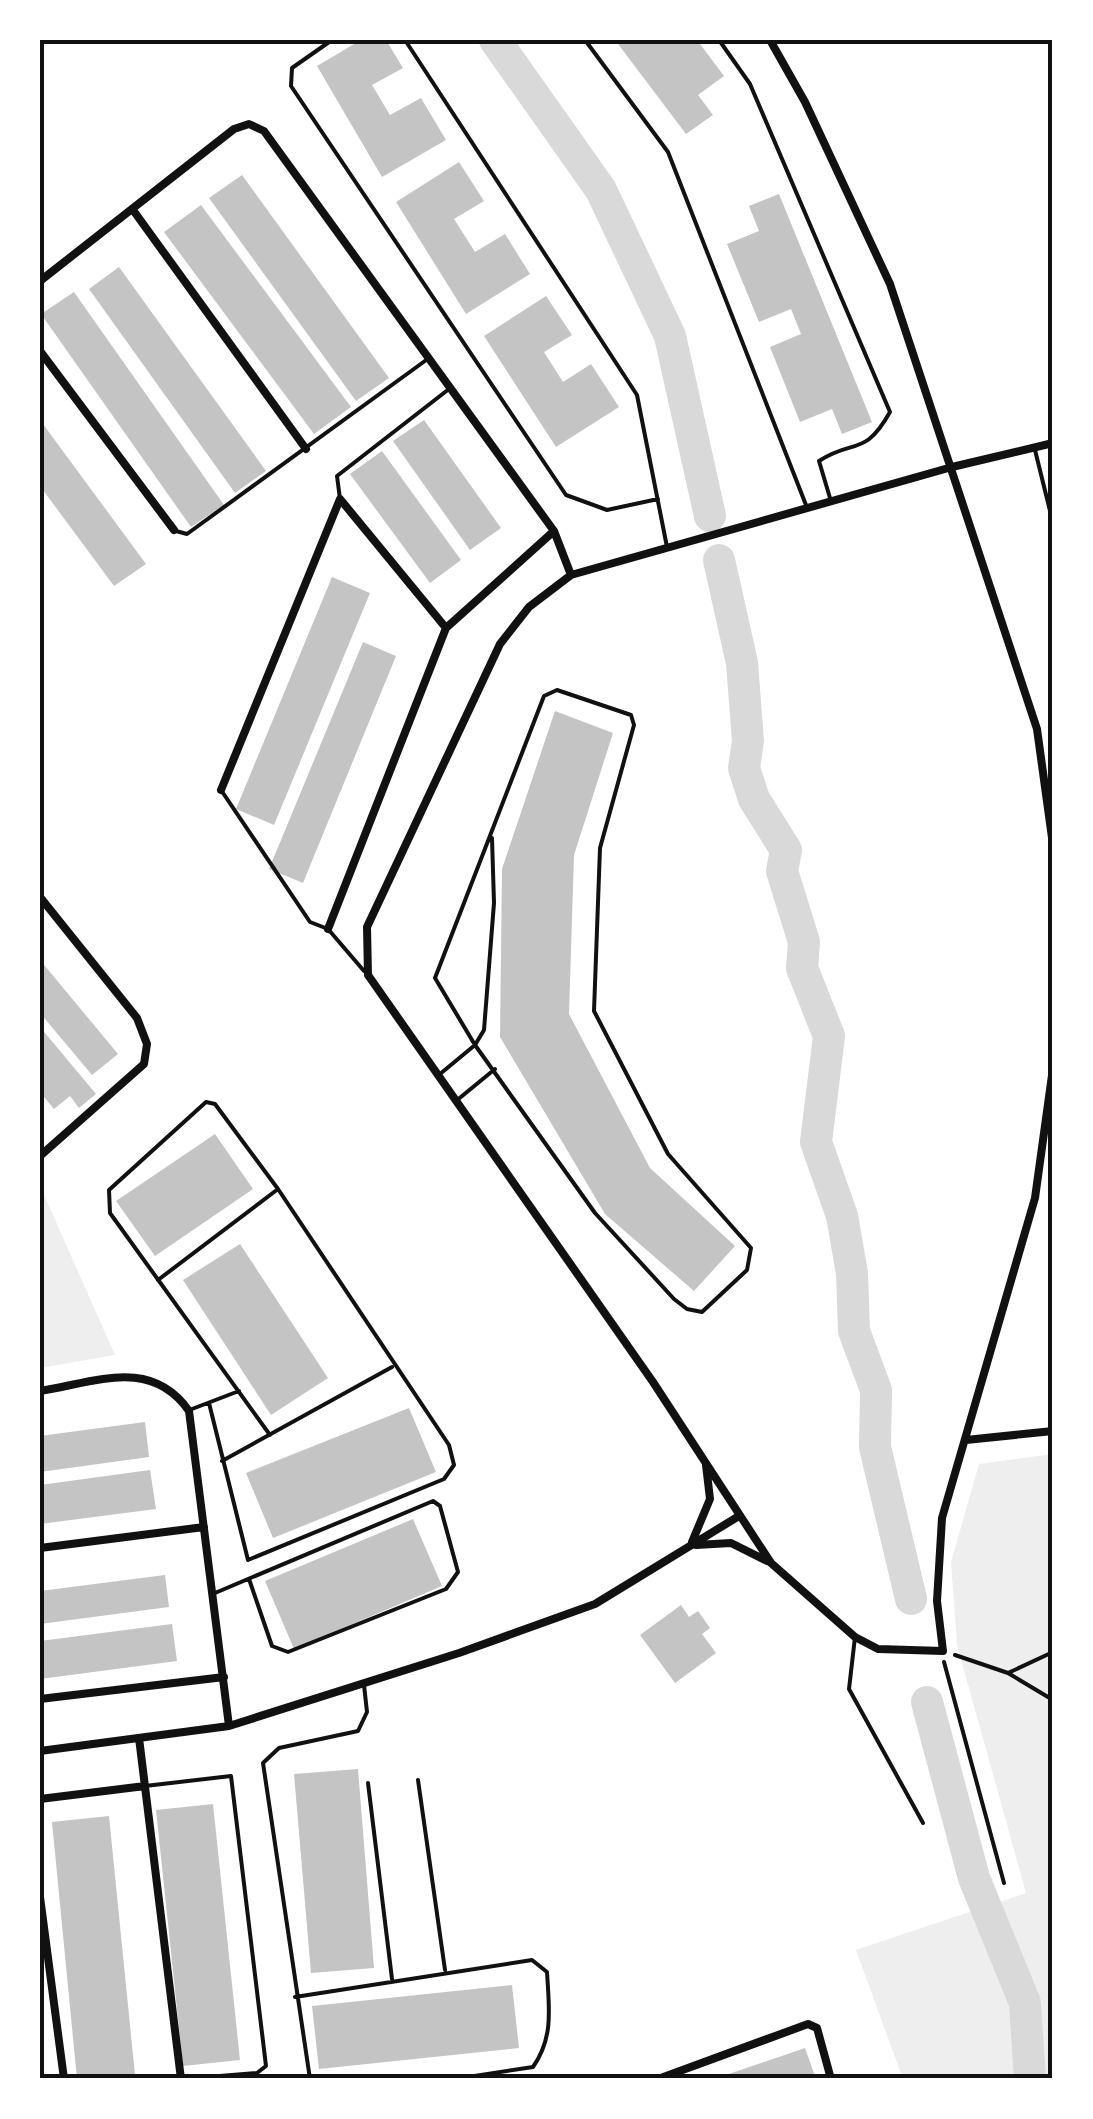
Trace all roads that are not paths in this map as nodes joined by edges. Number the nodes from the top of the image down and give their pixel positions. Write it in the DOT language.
graph roads {
  1 [pos="332,40"];
  2 [pos="405,40"];
  3 [pos="584,40"];
  4 [pos="719,40"];
  5 [pos="770,40"];
  6 [pos="133,210"];
  7 [pos="40,280"];
  8 [pos="40,350"];
  9 [pos="429,358"];
  10 [pos="451,388"];
  11 [pos="1053,442"];
  12 [pos="1034,447"];
  13 [pos="306,450"];
  14 [pos="952,467"];
  15 [pos="340,499"];
  16 [pos="658,499"];
  17 [pos="832,502"];
  18 [pos="808,510"];
  19 [pos="1053,523"];
  20 [pos="174,530"];
  21 [pos="554,531"];
  22 [pos="667,546"];
  23 [pos="571,575"];
  24 [pos="446,628"];
  25 [pos="221,790"];
  26 [pos="492,835"];
  27 [pos="1053,846"];
  28 [pos="40,897"];
  29 [pos="328,929"];
  30 [pos="368,975"];
  31 [pos="475,1046"];
  32 [pos="1053,1068"];
  33 [pos="495,1069"];
  34 [pos="436,1077"];
  35 [pos="454,1102"];
  36 [pos="40,1139"];
  37 [pos="44,1152"];
  38 [pos="278,1189"];
  39 [pos="158,1280"];
  40 [pos="392,1367"];
  41 [pos="238,1391"];
  42 [pos="40,1392"];
  43 [pos="209,1403"];
  44 [pos="189,1410"];
  45 [pos="1053,1431"];
  46 [pos="270,1435"];
  47 [pos="966,1440"];
  48 [pos="704,1458"];
  49 [pos="222,1461"];
  50 [pos="739,1516"];
  51 [pos="204,1527"];
  52 [pos="690,1546"];
  53 [pos="40,1548"];
  54 [pos="771,1563"];
  55 [pos="249,1579"];
  56 [pos="214,1593"];
  57 [pos="854,1638"];
  58 [pos="224,1678"];
  59 [pos="364,1685"];
  60 [pos="40,1699"];
  61 [pos="229,1726"];
  62 [pos="139,1738"];
  63 [pos="40,1750"];
  64 [pos="418,1780"];
  65 [pos="368,1783"];
  66 [pos="146,1786"];
  67 [pos="40,1799"];
  68 [pos="923,1823"];
  69 [pos="40,1897"];
  70 [pos="446,1970"];
  71 [pos="392,1979"];
  72 [pos="295,1996"];
  73 [pos="64,2079"];
  74 [pos="182,2079"];
  75 [pos="310,2079"];
  76 [pos="455,2079"];
  77 [pos="658,2079"];
  78 [pos="830,2079"];
  1 -- 16 [label="lane"];
  2 -- 16 [label="lane"];
  3 -- 18 [label="lane"];
  4 -- 17 [label="lane"];
  5 -- 14 [label="street"];
  6 -- 7 [label="street"];
  6 -- 9 [label="street"];
  6 -- 13 [label="street"];
  8 -- 20 [label="street"];
  9 -- 10 [label="street"];
  9 -- 13 [label="lane"];
  10 -- 15 [label="lane"];
  10 -- 21 [label="street"];
  11 -- 12 [label="street"];
  12 -- 14 [label="street"];
  12 -- 19 [label="lane"];
  13 -- 20 [label="lane"];
  14 -- 17 [label="street"];
  14 -- 27 [label="street"];
  15 -- 24 [label="street"];
  15 -- 25 [label="street"];
  16 -- 22 [label="lane"];
  17 -- 18 [label="street"];
  18 -- 22 [label="street"];
  21 -- 23 [label="street"];
  21 -- 24 [label="street"];
  22 -- 23 [label="street"];
  23 -- 30 [label="street"];
  24 -- 29 [label="street"];
  25 -- 29 [label="lane"];
  26 -- 31 [label="lane"];
  26 -- 31 [label="lane"];
  26 -- 33 [label="lane"];
  28 -- 37 [label="street"];
  29 -- 30 [label="lane"];
  30 -- 34 [label="street"];
  31 -- 33 [label="lane"];
  31 -- 34 [label="lane"];
  32 -- 47 [label="street"];
  33 -- 35 [label="lane"];
  34 -- 35 [label="street"];
  35 -- 48 [label="street"];
  36 -- 37 [label="street"];
  38 -- 39 [label="lane"];
  38 -- 39 [label="lane"];
  38 -- 40 [label="lane"];
  39 -- 41 [label="lane"];
  40 -- 46 [label="lane"];
  40 -- 49 [label="lane"];
  41 -- 43 [label="lane"];
  41 -- 46 [label="lane"];
  42 -- 44 [label="street"];
  43 -- 44 [label="lane"];
  43 -- 49 [label="lane"];
  44 -- 51 [label="street"];
  45 -- 47 [label="street"];
  46 -- 49 [label="lane"];
  47 -- 57 [label="street"];
  48 -- 50 [label="street"];
  48 -- 52 [label="street"];
  50 -- 52 [label="street"];
  50 -- 54 [label="street"];
  51 -- 53 [label="street"];
  51 -- 56 [label="street"];
  52 -- 54 [label="street"];
  52 -- 59 [label="street"];
  54 -- 57 [label="street"];
  55 -- 55 [label="lane"];
  55 -- 56 [label="lane"];
  56 -- 58 [label="street"];
  57 -- 68 [label="lane"];
  58 -- 60 [label="street"];
  58 -- 61 [label="street"];
  59 -- 61 [label="street"];
  59 -- 72 [label="lane"];
  61 -- 62 [label="street"];
  62 -- 63 [label="street"];
  62 -- 66 [label="street"];
  64 -- 70 [label="lane"];
  65 -- 71 [label="lane"];
  66 -- 67 [label="street"];
  66 -- 74 [label="street"];
  66 -- 74 [label="lane"];
  69 -- 73 [label="street"];
  70 -- 71 [label="lane"];
  70 -- 76 [label="lane"];
  71 -- 72 [label="lane"];
  72 -- 75 [label="lane"];
  77 -- 78 [label="street"];
}
